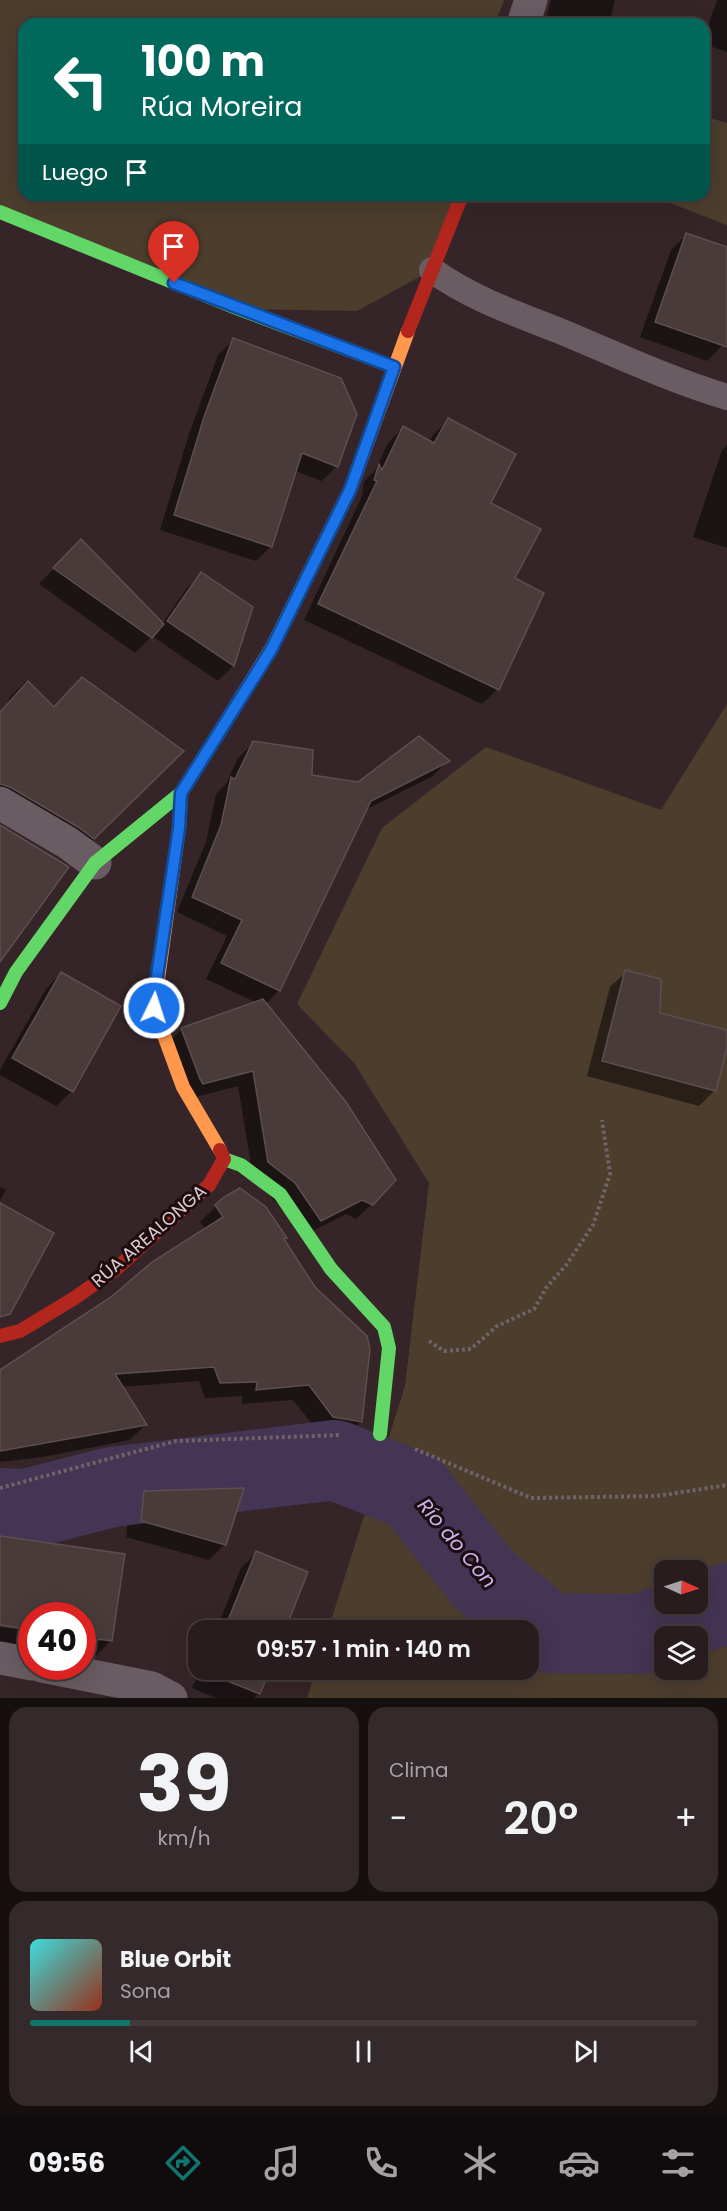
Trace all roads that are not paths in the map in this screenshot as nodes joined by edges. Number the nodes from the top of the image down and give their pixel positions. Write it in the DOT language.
graph roads {
  1 [pos="531,0"];
  2 [pos="525,18"];
  3 [pos="460,201"];
  4 [pos="0,212"];
  5 [pos="432,270"];
  6 [pos="394,367"];
  7 [pos="727,397"];
  8 [pos="181,793"];
  9 [pos="0,803"];
  10 [pos="95,863"];
  11 [pos="0,1003"];
  12 [pos="224,1159"];
  13 [pos="0,1336"];
  14 [pos="380,1434"];
  15 [pos="0,1658"];
  16 [pos="18,1661"];
  17 [pos="96,1677"];
  18 [pos="171,1698"];
  1 -- 2 [label="street"];
  3 -- 5 [label="street"];
  4 -- 6 [label="street"];
  5 -- 6 [label="street"];
  5 -- 7 [label="lane"];
  6 -- 8 [label="street"];
  8 -- 10 [label="street"];
  8 -- 12 [label="street"];
  9 -- 10 [label="street"];
  10 -- 11 [label="street"];
  12 -- 13 [label="street, RÚA AREALONGA"];
  12 -- 14 [label="street"];
  15 -- 16 [label="street"];
  17 -- 18 [label="street"];
}
